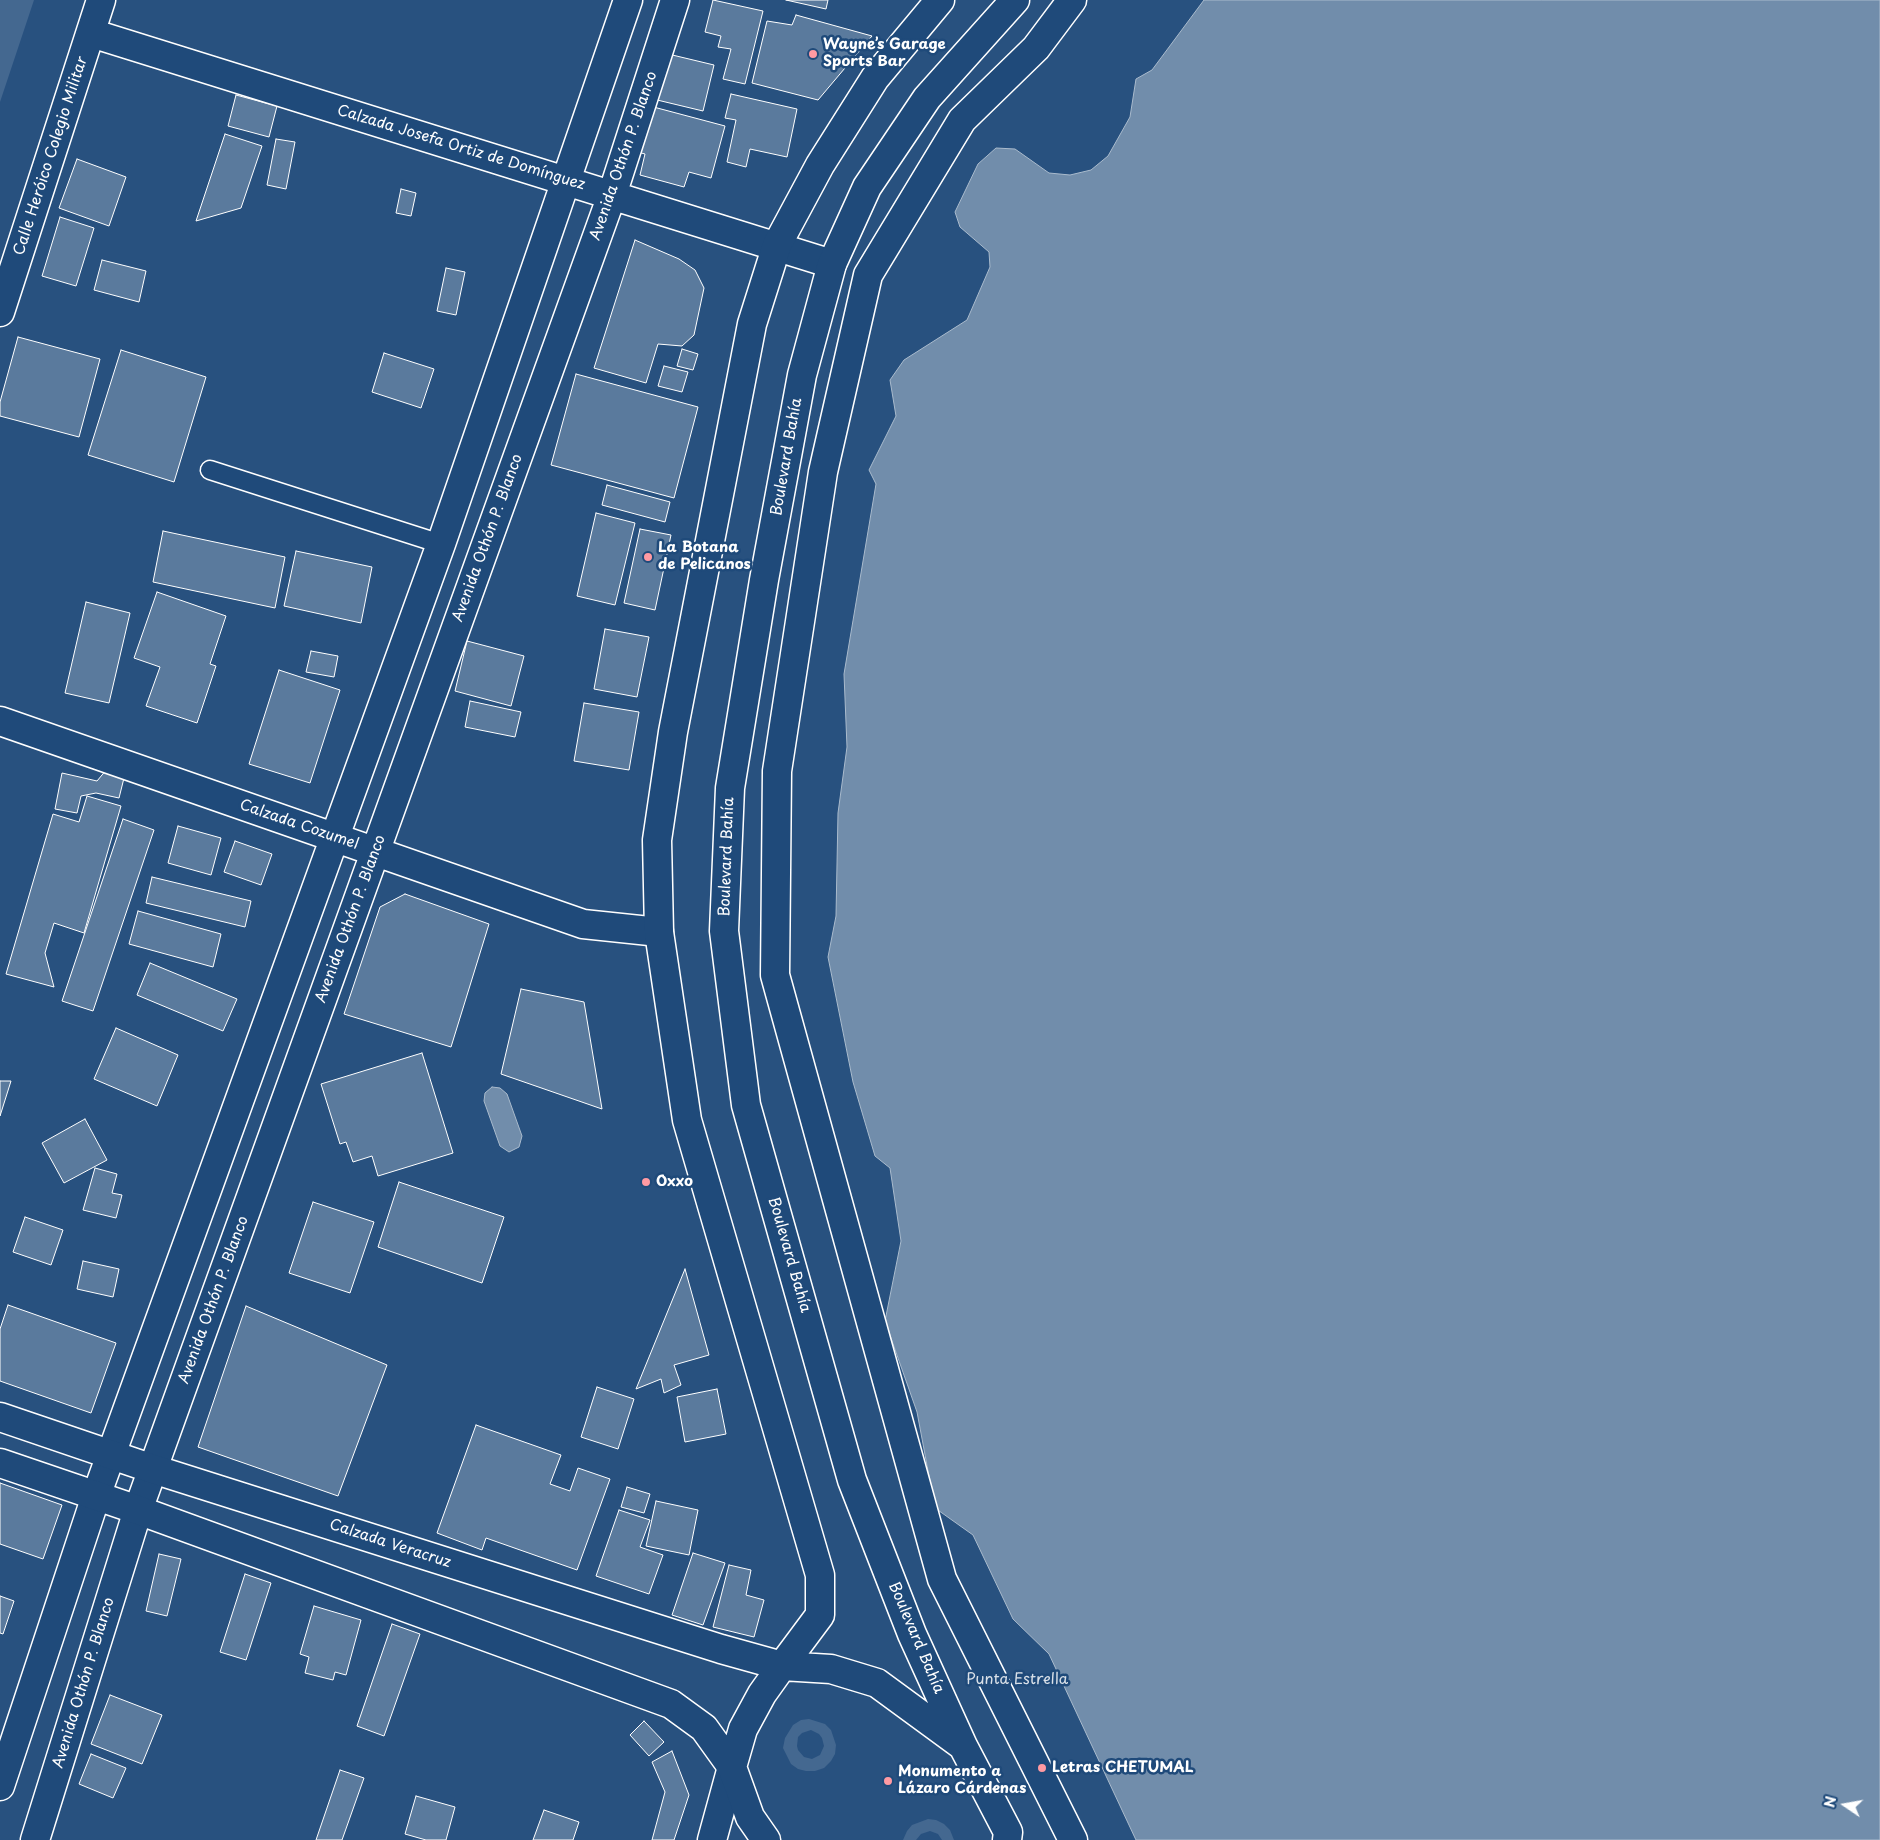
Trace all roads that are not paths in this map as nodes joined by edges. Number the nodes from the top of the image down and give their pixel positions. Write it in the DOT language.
graph roads {
  1 [pos="101,0"];
  2 [pos="628,0"];
  3 [pos="675,0"];
  4 [pos="940,0"];
  5 [pos="1015,0"];
  6 [pos="1072,0"];
  7 [pos="90,33"];
  8 [pos="566,180"];
  9 [pos="612,195"];
  10 [pos="776,246"];
  11 [pos="832,264"];
  12 [pos="0,312"];
  13 [pos="210,470"];
  14 [pos="441,544"];
  15 [pos="481,558"];
  16 [pos="0,721"];
  17 [pos="334,838"];
  18 [pos="375,852"];
  19 [pos="659,932"];
  20 [pos="0,1417"];
  21 [pos="111,1454"];
  22 [pos="0,1463"];
  23 [pos="153,1469"];
  24 [pos="96,1496"];
  25 [pos="138,1510"];
  26 [pos="782,1666"];
  27 [pos="963,1746"];
  28 [pos="732,1767"];
  29 [pos="0,1786"];
  30 [pos="1009,1837"];
  31 [pos="35,1840"];
  32 [pos="712,1840"];
  33 [pos="766,1840"];
  34 [pos="1073,1840"];
  1 -- 7 [label="street, Calle Heróico Colegio Militar"];
  2 -- 8 [label="street"];
  3 -- 9 [label="street, Avenida Othón P. Blanco"];
  4 -- 10 [label="street"];
  5 -- 11 [label="street, Boulevard Bahía"];
  6 -- 34 [label="street"];
  7 -- 8 [label="street, Calzada Josefa Ortiz de Domínguez"];
  7 -- 12 [label="street, Calle Heróico Colegio Militar"];
  8 -- 9 [label="street, Calzada Josefa Ortiz de Domínguez"];
  8 -- 14 [label="street"];
  9 -- 10 [label="street, Calzada Josefa Ortiz de Domínguez"];
  9 -- 15 [label="street, Avenida Othón P. Blanco"];
  10 -- 11 [label="street, Calzada Josefa Ortiz de Domínguez"];
  10 -- 19 [label="street"];
  11 -- 27 [label="street, Boulevard Bahía"];
  13 -- 14 [label="lane"];
  14 -- 15 [label="street"];
  14 -- 17 [label="street"];
  15 -- 18 [label="street, Avenida Othón P. Blanco"];
  16 -- 17 [label="street, Calzada Cozumel"];
  17 -- 18 [label="street, Calzada Cozumel"];
  17 -- 21 [label="street"];
  18 -- 19 [label="street, Calzada Cozumel"];
  18 -- 23 [label="street, Avenida Othón P. Blanco"];
  19 -- 26 [label="street"];
  20 -- 21 [label="street, Calzada Veracruz"];
  21 -- 23 [label="street, Calzada Veracruz"];
  21 -- 24 [label="street"];
  22 -- 24 [label="street"];
  23 -- 25 [label="street, Avenida Othón P. Blanco"];
  23 -- 26 [label="street, Calzada Veracruz"];
  24 -- 25 [label="street"];
  24 -- 29 [label="street"];
  25 -- 28 [label="street"];
  25 -- 31 [label="street, Avenida Othón P. Blanco"];
  26 -- 27 [label="street, Calzada Veracruz"];
  26 -- 28 [label="street"];
  27 -- 30 [label="street, Boulevard Bahía"];
  28 -- 32 [label="street"];
  28 -- 33 [label="street"];
}
